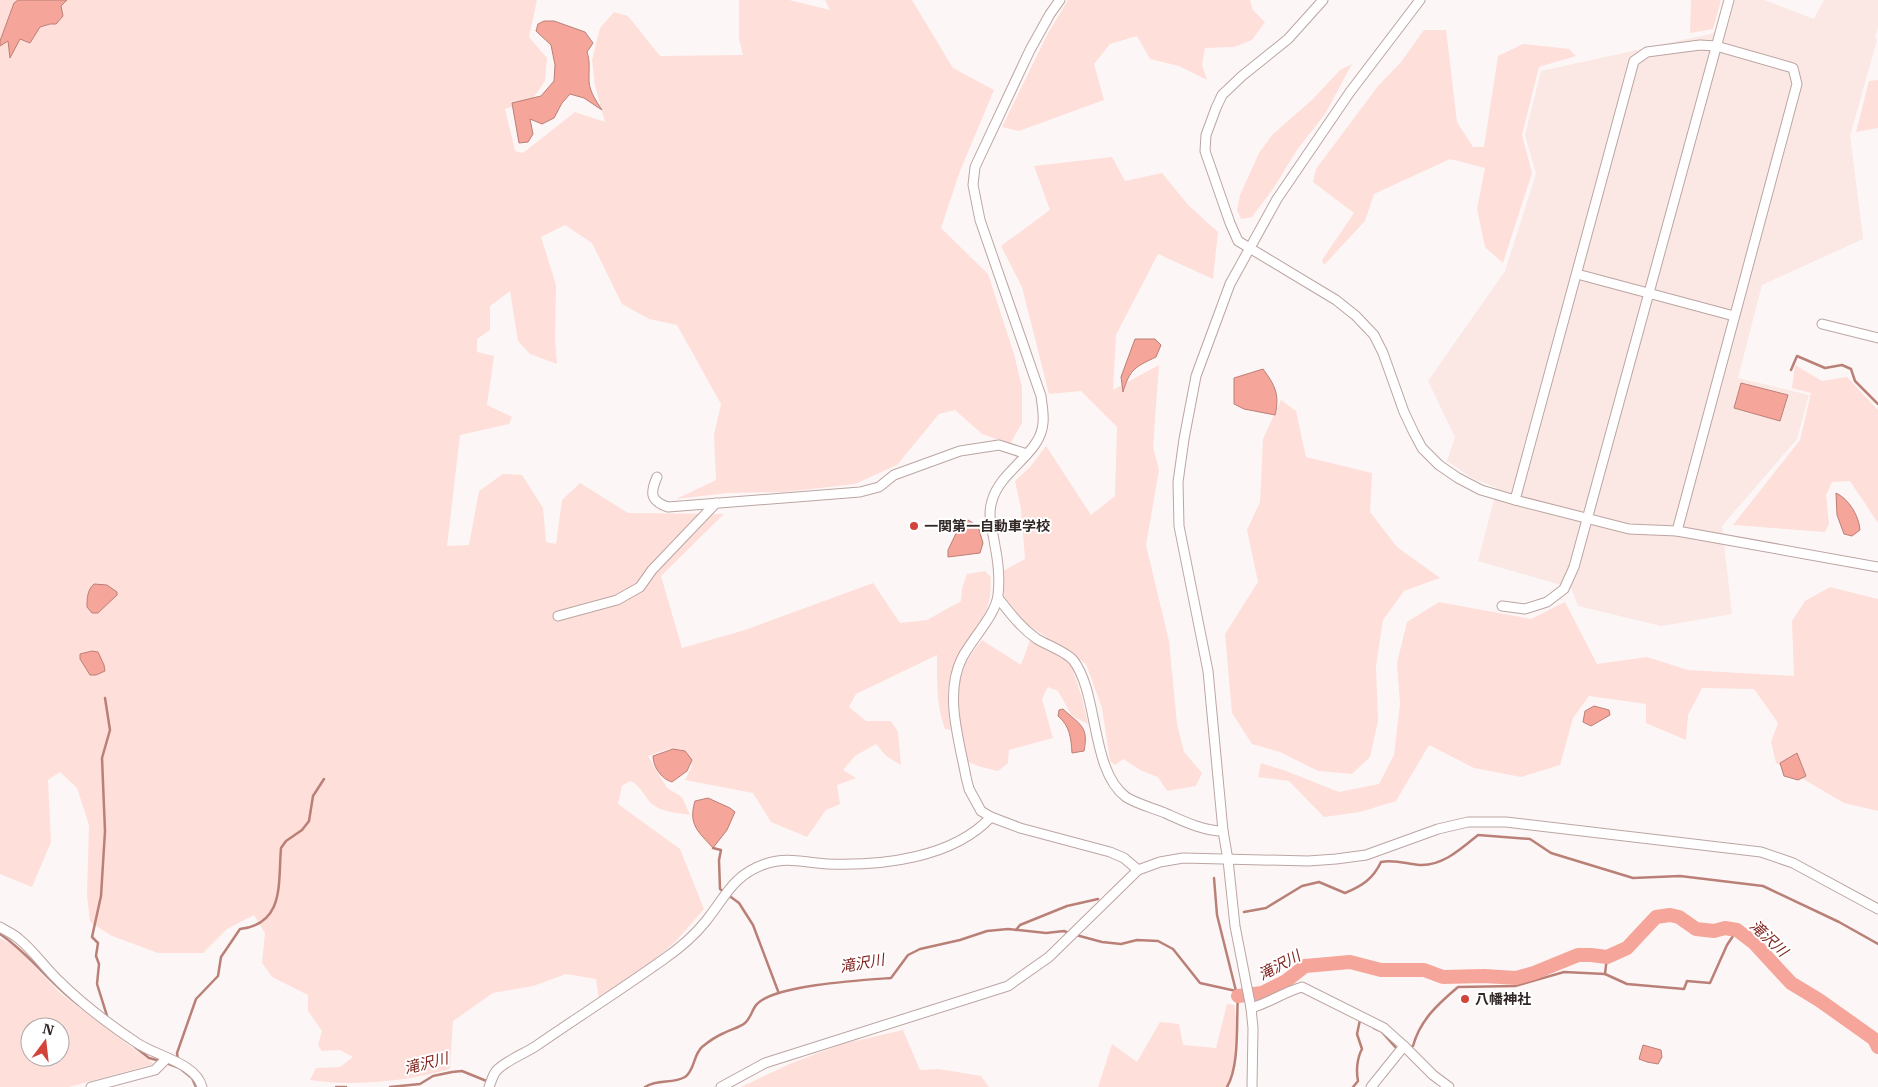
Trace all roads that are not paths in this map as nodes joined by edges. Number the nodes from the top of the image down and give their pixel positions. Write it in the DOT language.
graph roads {
  1 [pos="1060,0"];
  2 [pos="1323,0"];
  3 [pos="1420,0"];
  4 [pos="1729,0"];
  5 [pos="1716,46"];
  6 [pos="1251,247"];
  7 [pos="1577,274"];
  8 [pos="1648,293"];
  9 [pos="1734,316"];
  10 [pos="1822,324"];
  11 [pos="1878,338"];
  12 [pos="1027,454"];
  13 [pos="657,477"];
  14 [pos="1515,500"];
  15 [pos="716,503"];
  16 [pos="1588,518"];
  17 [pos="1677,531"];
  18 [pos="1878,566"];
  19 [pos="998,598"];
  20 [pos="1502,606"];
  21 [pos="558,616"];
  22 [pos="991,817"];
  23 [pos="1223,831"];
  24 [pos="1228,860"];
  25 [pos="1138,870"];
  26 [pos="1878,908"];
  27 [pos="0,926"];
  28 [pos="1251,1008"];
  29 [pos="1404,1046"];
  30 [pos="167,1058"];
  31 [pos="91,1087"];
  32 [pos="202,1087"];
  33 [pos="489,1087"];
  34 [pos="721,1087"];
  35 [pos="1252,1087"];
  36 [pos="1371,1087"];
  37 [pos="1449,1087"];
  1 -- 12 [label="street"];
  2 -- 6 [label="street"];
  3 -- 6 [label="street"];
  4 -- 5 [label="street"];
  5 -- 7 [label="street"];
  5 -- 8 [label="street"];
  5 -- 9 [label="street"];
  6 -- 14 [label="street"];
  6 -- 23 [label="street"];
  7 -- 8 [label="street"];
  7 -- 14 [label="street"];
  8 -- 9 [label="street"];
  8 -- 16 [label="street"];
  9 -- 17 [label="street"];
  10 -- 11 [label="street"];
  12 -- 15 [label="street"];
  12 -- 19 [label="street"];
  13 -- 15 [label="street"];
  14 -- 16 [label="street"];
  15 -- 21 [label="street"];
  16 -- 17 [label="street"];
  16 -- 20 [label="street"];
  17 -- 18 [label="street"];
  19 -- 22 [label="street"];
  19 -- 23 [label="street"];
  22 -- 25 [label="street"];
  22 -- 33 [label="street"];
  23 -- 24 [label="street"];
  24 -- 25 [label="street"];
  24 -- 26 [label="street"];
  24 -- 28 [label="street"];
  25 -- 34 [label="street"];
  27 -- 30 [label="street"];
  28 -- 29 [label="street"];
  28 -- 35 [label="street"];
  29 -- 36 [label="street"];
  29 -- 37 [label="street"];
  30 -- 31 [label="street"];
  30 -- 32 [label="street"];
}
